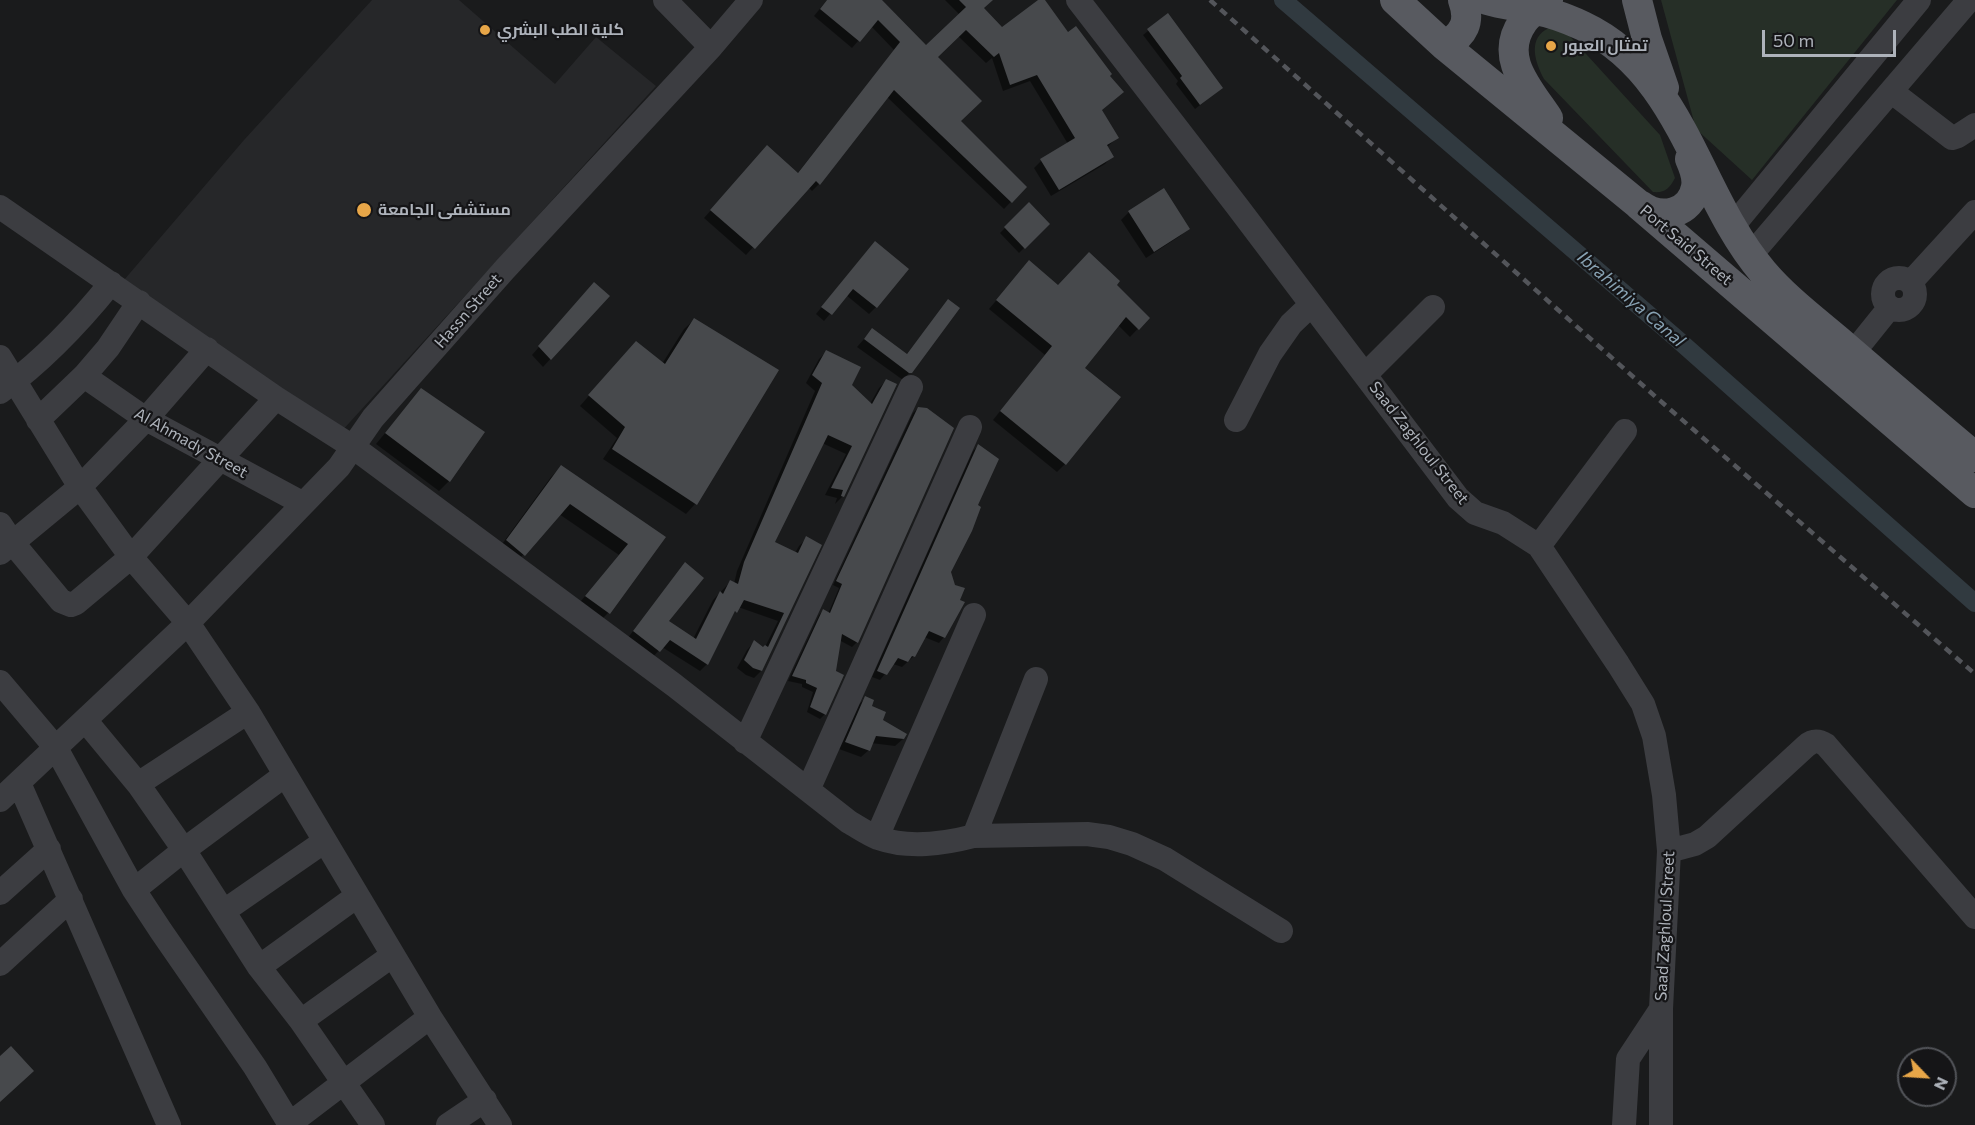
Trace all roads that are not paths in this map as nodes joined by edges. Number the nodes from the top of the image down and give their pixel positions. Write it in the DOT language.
graph roads {
  1 [pos="665,0"];
  2 [pos="751,0"];
  3 [pos="1078,0"];
  4 [pos="1395,0"];
  5 [pos="1463,0"];
  6 [pos="1487,0"];
  7 [pos="1637,0"];
  8 [pos="1919,0"];
  9 [pos="1969,0"];
  10 [pos="1541,5"];
  11 [pos="1445,46"];
  12 [pos="711,47"];
  13 [pos="1892,92"];
  14 [pos="1674,117"];
  15 [pos="1975,125"];
  16 [pos="1566,146"];
  17 [pos="1638,204"];
  18 [pos="0,207"];
  19 [pos="1975,212"];
  20 [pos="1740,218"];
  21 [pos="1773,229"];
  22 [pos="1750,256"];
  23 [pos="111,283"];
  24 [pos="139,302"];
  25 [pos="1311,305"];
  26 [pos="1433,307"];
  27 [pos="207,349"];
  28 [pos="1853,353"];
  29 [pos="0,357"];
  30 [pos="1365,375"];
  31 [pos="84,376"];
  32 [pos="8,386"];
  33 [pos="911,387"];
  34 [pos="276,398"];
  35 [pos="38,420"];
  36 [pos="146,420"];
  37 [pos="1236,420"];
  38 [pos="970,427"];
  39 [pos="1625,431"];
  40 [pos="353,447"];
  41 [pos="1975,457"];
  42 [pos="220,460"];
  43 [pos="80,487"];
  44 [pos="1975,493"];
  45 [pos="302,503"];
  46 [pos="4,540"];
  47 [pos="1539,546"];
  48 [pos="131,557"];
  49 [pos="974,615"];
  50 [pos="188,623"];
  51 [pos="1036,679"];
  52 [pos="0,682"];
  53 [pos="248,712"];
  54 [pos="85,720"];
  55 [pos="746,742"];
  56 [pos="56,748"];
  57 [pos="285,775"];
  58 [pos="19,783"];
  59 [pos="138,784"];
  60 [pos="808,790"];
  61 [pos="0,800"];
  62 [pos="975,836"];
  63 [pos="877,837"];
  64 [pos="325,841"];
  65 [pos="49,849"];
  66 [pos="184,850"];
  67 [pos="1669,851"];
  68 [pos="1,890"];
  69 [pos="134,890"];
  70 [pos="357,896"];
  71 [pos="71,899"];
  72 [pos="224,911"];
  73 [pos="1975,917"];
  74 [pos="1281,931"];
  75 [pos="4,951"];
  76 [pos="393,955"];
  77 [pos="259,967"];
  78 [pos="1661,1009"];
  79 [pos="430,1017"];
  80 [pos="301,1021"];
  81 [pos="343,1082"];
  82 [pos="485,1100"];
  83 [pos="288,1124"];
  84 [pos="169,1125"];
  85 [pos="374,1125"];
  86 [pos="448,1125"];
  87 [pos="500,1125"];
  88 [pos="1624,1125"];
  89 [pos="1661,1125"];
  1 -- 12 [label="street"];
  2 -- 12 [label="street, Hassn Street"];
  3 -- 25 [label="street, Saad Zaghloul Street"];
  4 -- 11 [label="main road, Port Said Street"];
  5 -- 11 [label="main road"];
  6 -- 10 [label="main road, Port Said Street"];
  7 -- 14 [label="main road"];
  8 -- 20 [label="street"];
  9 -- 13 [label="street"];
  10 -- 14 [label="main road, Port Said Street"];
  10 -- 16 [label="main road"];
  11 -- 16 [label="main road, Port Said Street"];
  12 -- 40 [label="street, Hassn Street"];
  13 -- 15 [label="street"];
  13 -- 21 [label="street"];
  14 -- 17 [label="main road"];
  14 -- 20 [label="main road, Port Said Street"];
  16 -- 17 [label="main road, Port Said Street"];
  17 -- 44 [label="main road, Port Said Street"];
  18 -- 23 [label="street"];
  19 -- 28 [label="street"];
  20 -- 21 [label="street"];
  20 -- 22 [label="main road, Port Said Street"];
  21 -- 22 [label="street"];
  22 -- 28 [label="main road, Port Said Street"];
  23 -- 24 [label="street"];
  23 -- 32 [label="street"];
  24 -- 27 [label="street"];
  24 -- 31 [label="street"];
  25 -- 30 [label="street, Saad Zaghloul Street"];
  25 -- 37 [label="street"];
  26 -- 30 [label="street"];
  27 -- 34 [label="street"];
  27 -- 36 [label="street"];
  28 -- 41 [label="main road, Port Said Street"];
  29 -- 32 [label="street"];
  30 -- 47 [label="street, Saad Zaghloul Street"];
  31 -- 35 [label="street"];
  31 -- 36 [label="street, Al Ahmady Street"];
  32 -- 35 [label="street"];
  33 -- 55 [label="street"];
  34 -- 40 [label="street"];
  34 -- 42 [label="street"];
  35 -- 43 [label="street"];
  36 -- 42 [label="street, Al Ahmady Street"];
  36 -- 43 [label="street"];
  38 -- 60 [label="street"];
  39 -- 47 [label="street"];
  40 -- 45 [label="street, Hassn Street"];
  40 -- 55 [label="street"];
  42 -- 45 [label="street, Al Ahmady Street"];
  42 -- 48 [label="street"];
  43 -- 46 [label="street"];
  43 -- 48 [label="street"];
  45 -- 50 [label="street, Hassn Street"];
  46 -- 48 [label="street"];
  47 -- 67 [label="street, Saad Zaghloul Street"];
  48 -- 50 [label="street"];
  49 -- 63 [label="street"];
  50 -- 53 [label="street"];
  50 -- 54 [label="street, Hassn Street"];
  51 -- 62 [label="street"];
  52 -- 56 [label="street"];
  53 -- 57 [label="street"];
  53 -- 59 [label="street"];
  54 -- 56 [label="street, Hassn Street"];
  54 -- 59 [label="street"];
  55 -- 60 [label="street"];
  56 -- 58 [label="street, Hassn Street"];
  56 -- 69 [label="street"];
  57 -- 64 [label="street"];
  57 -- 66 [label="street"];
  58 -- 61 [label="street, Hassn Street"];
  58 -- 65 [label="street"];
  59 -- 66 [label="street"];
  60 -- 63 [label="street"];
  62 -- 63 [label="street"];
  62 -- 74 [label="street"];
  64 -- 70 [label="street"];
  64 -- 72 [label="street"];
  65 -- 68 [label="street"];
  65 -- 71 [label="street"];
  66 -- 69 [label="street"];
  66 -- 72 [label="street"];
  67 -- 73 [label="street"];
  67 -- 78 [label="street, Saad Zaghloul Street"];
  69 -- 83 [label="street"];
  70 -- 76 [label="street"];
  70 -- 77 [label="street"];
  71 -- 75 [label="street"];
  71 -- 84 [label="street"];
  72 -- 77 [label="street"];
  76 -- 79 [label="street"];
  76 -- 80 [label="street"];
  77 -- 80 [label="street"];
  78 -- 88 [label="street"];
  78 -- 89 [label="street, Saad Zaghloul Street"];
  79 -- 81 [label="street"];
  79 -- 82 [label="street"];
  80 -- 81 [label="street"];
  81 -- 83 [label="street"];
  81 -- 85 [label="street"];
  82 -- 86 [label="street"];
  82 -- 87 [label="street"];
}
